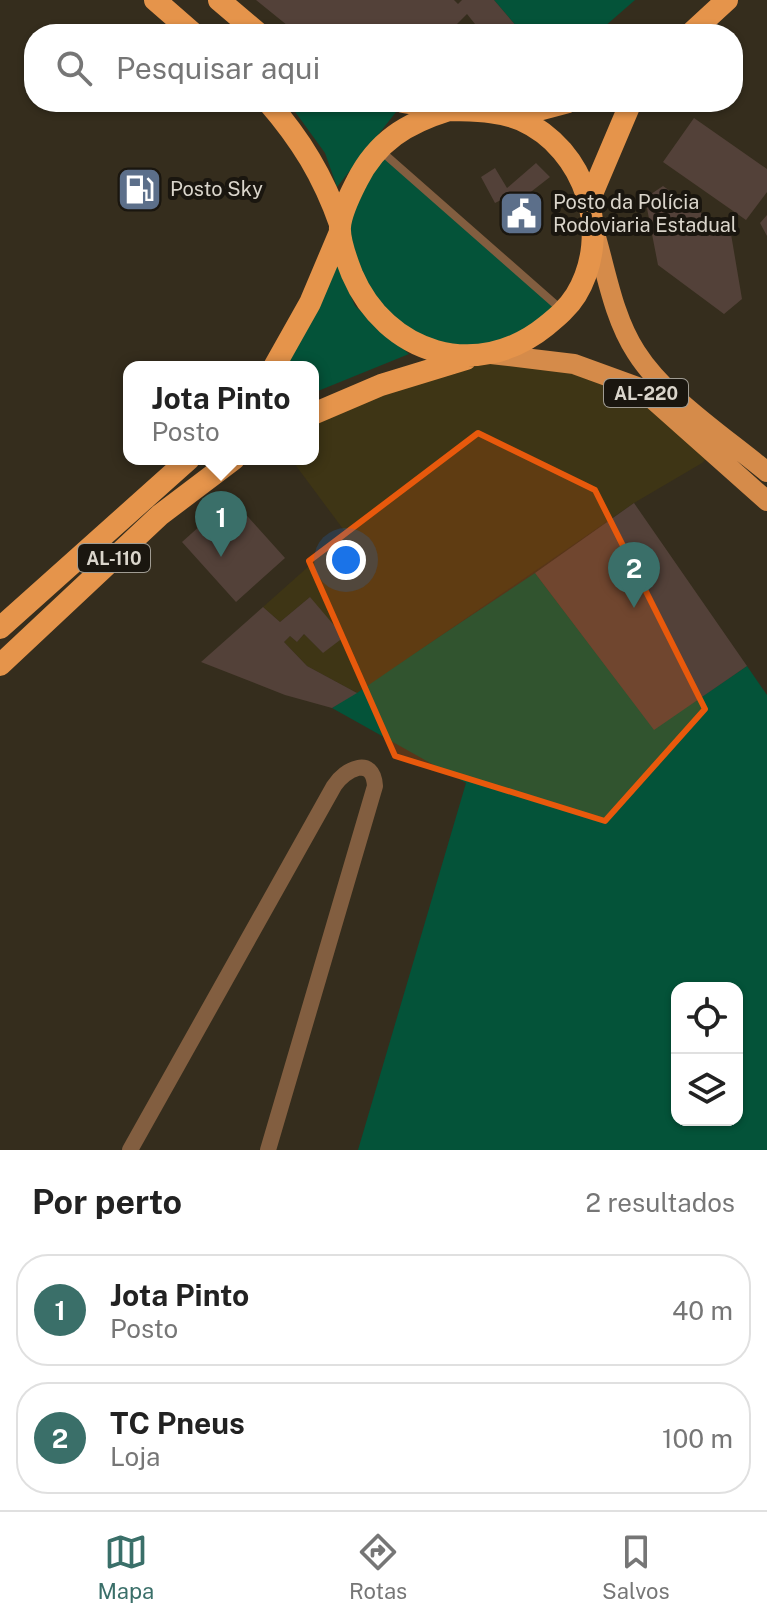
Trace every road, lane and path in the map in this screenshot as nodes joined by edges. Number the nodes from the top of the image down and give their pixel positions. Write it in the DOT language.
graph roads {
  1 [pos="155,0"];
  2 [pos="219,0"];
  3 [pos="727,0"];
  4 [pos="183,24"];
  5 [pos="247,24"];
  6 [pos="701,24"];
  7 [pos="277,112"];
  8 [pos="443,112"];
  9 [pos="495,112"];
  10 [pos="627,112"];
  11 [pos="379,149"];
  12 [pos="589,201"];
  13 [pos="593,227"];
  14 [pos="340,228"];
  15 [pos="563,311"];
  16 [pos="483,355"];
  17 [pos="277,361"];
  18 [pos="319,411"];
  19 [pos="182,465"];
  20 [pos="226,465"];
  21 [pos="767,472"];
  22 [pos="767,501"];
  23 [pos="0,628"];
  24 [pos="0,665"];
  25 [pos="130,1150"];
  26 [pos="268,1150"];
  1 -- 4 [label="highway"];
  2 -- 5 [label="highway"];
  3 -- 6 [label="highway"];
  7 -- 14 [label="highway"];
  8 -- 11 [label="highway"];
  9 -- 12 [label="highway"];
  10 -- 12 [label="highway"];
  11 -- 14 [label="highway"];
  11 -- 15 [label="lane"];
  12 -- 13 [label="highway"];
  13 -- 15 [label="highway"];
  13 -- 21 [label="main road, AL-220"];
  14 -- 16 [label="highway"];
  14 -- 17 [label="highway"];
  15 -- 16 [label="highway"];
  16 -- 18 [label="highway"];
  16 -- 22 [label="main road, AL-220"];
  19 -- 23 [label="highway, AL-110"];
  20 -- 24 [label="highway, AL-110"];
  25 -- 26 [label="street"];
}
